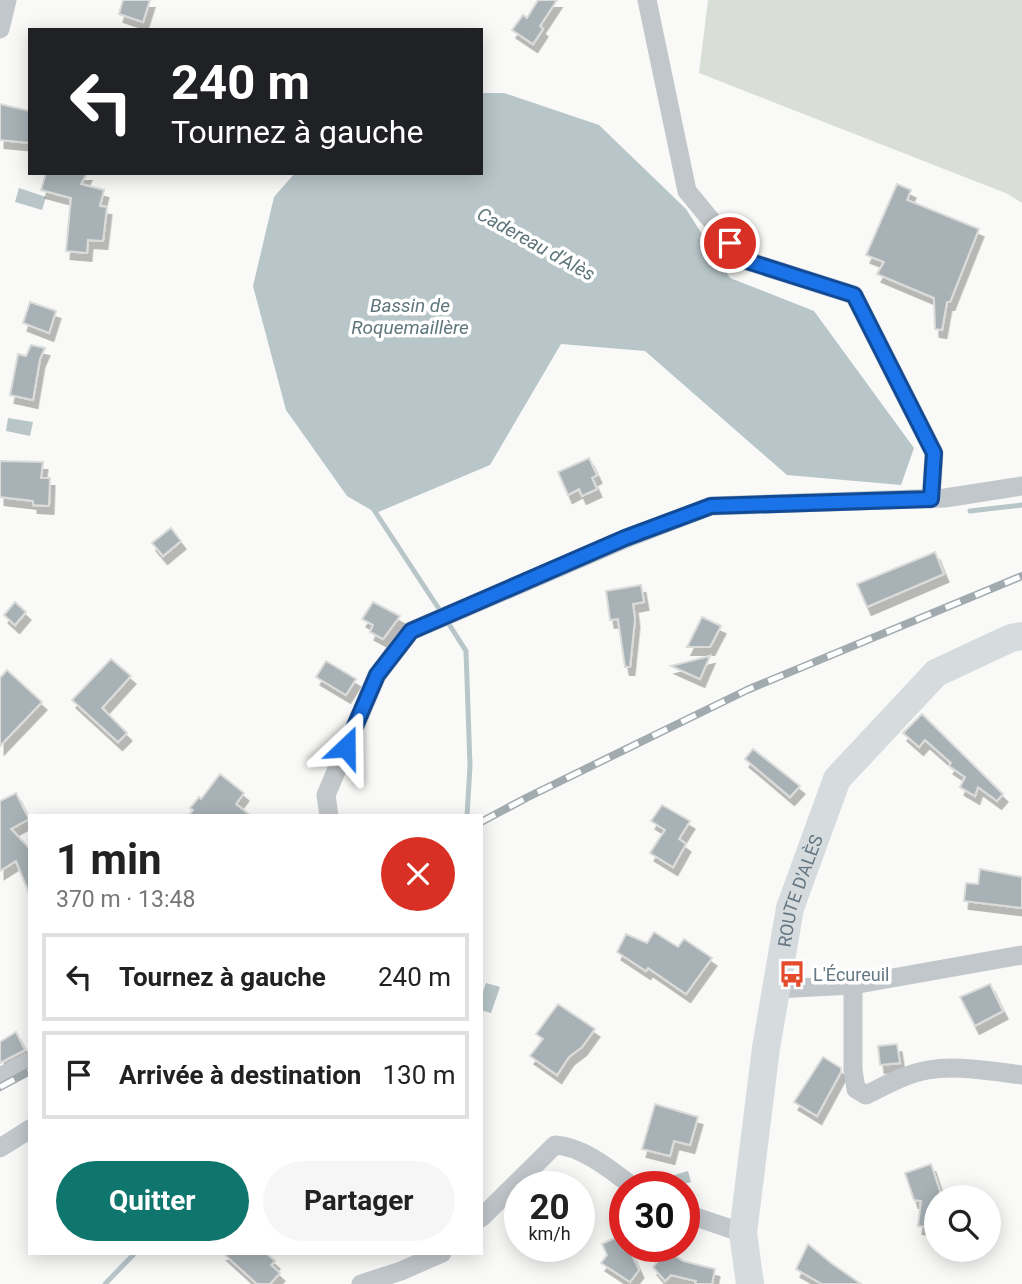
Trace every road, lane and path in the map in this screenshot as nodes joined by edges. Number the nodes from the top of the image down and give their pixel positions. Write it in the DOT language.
graph roads {
  1 [pos="7,0"];
  2 [pos="647,0"];
  3 [pos="0,29"];
  4 [pos="1022,486"];
  5 [pos="931,499"];
  6 [pos="1022,636"];
  7 [pos="329,814"];
  8 [pos="1022,956"];
  9 [pos="853,985"];
  10 [pos="776,989"];
  11 [pos="28,1062"];
  12 [pos="1022,1075"];
  13 [pos="0,1077"];
  14 [pos="28,1130"];
  15 [pos="0,1148"];
  16 [pos="612,1171"];
  17 [pos="483,1216"];
  18 [pos="700,1218"];
  19 [pos="744,1233"];
  20 [pos="437,1255"];
  21 [pos="361,1284"];
  22 [pos="750,1284"];
  1 -- 3 [label="street"];
  2 -- 5 [label="street"];
  4 -- 5 [label="street"];
  5 -- 7 [label="street"];
  6 -- 10 [label="main road, ROUTE D'ALÈS"];
  8 -- 9 [label="street"];
  9 -- 10 [label="street"];
  9 -- 12 [label="street"];
  10 -- 19 [label="main road, ROUTE D'ALÈS"];
  11 -- 13 [label="street"];
  14 -- 15 [label="street"];
  16 -- 17 [label="street"];
  18 -- 19 [label="street"];
  19 -- 22 [label="main road, ROUTE D'ALÈS"];
  20 -- 21 [label="street"];
}
